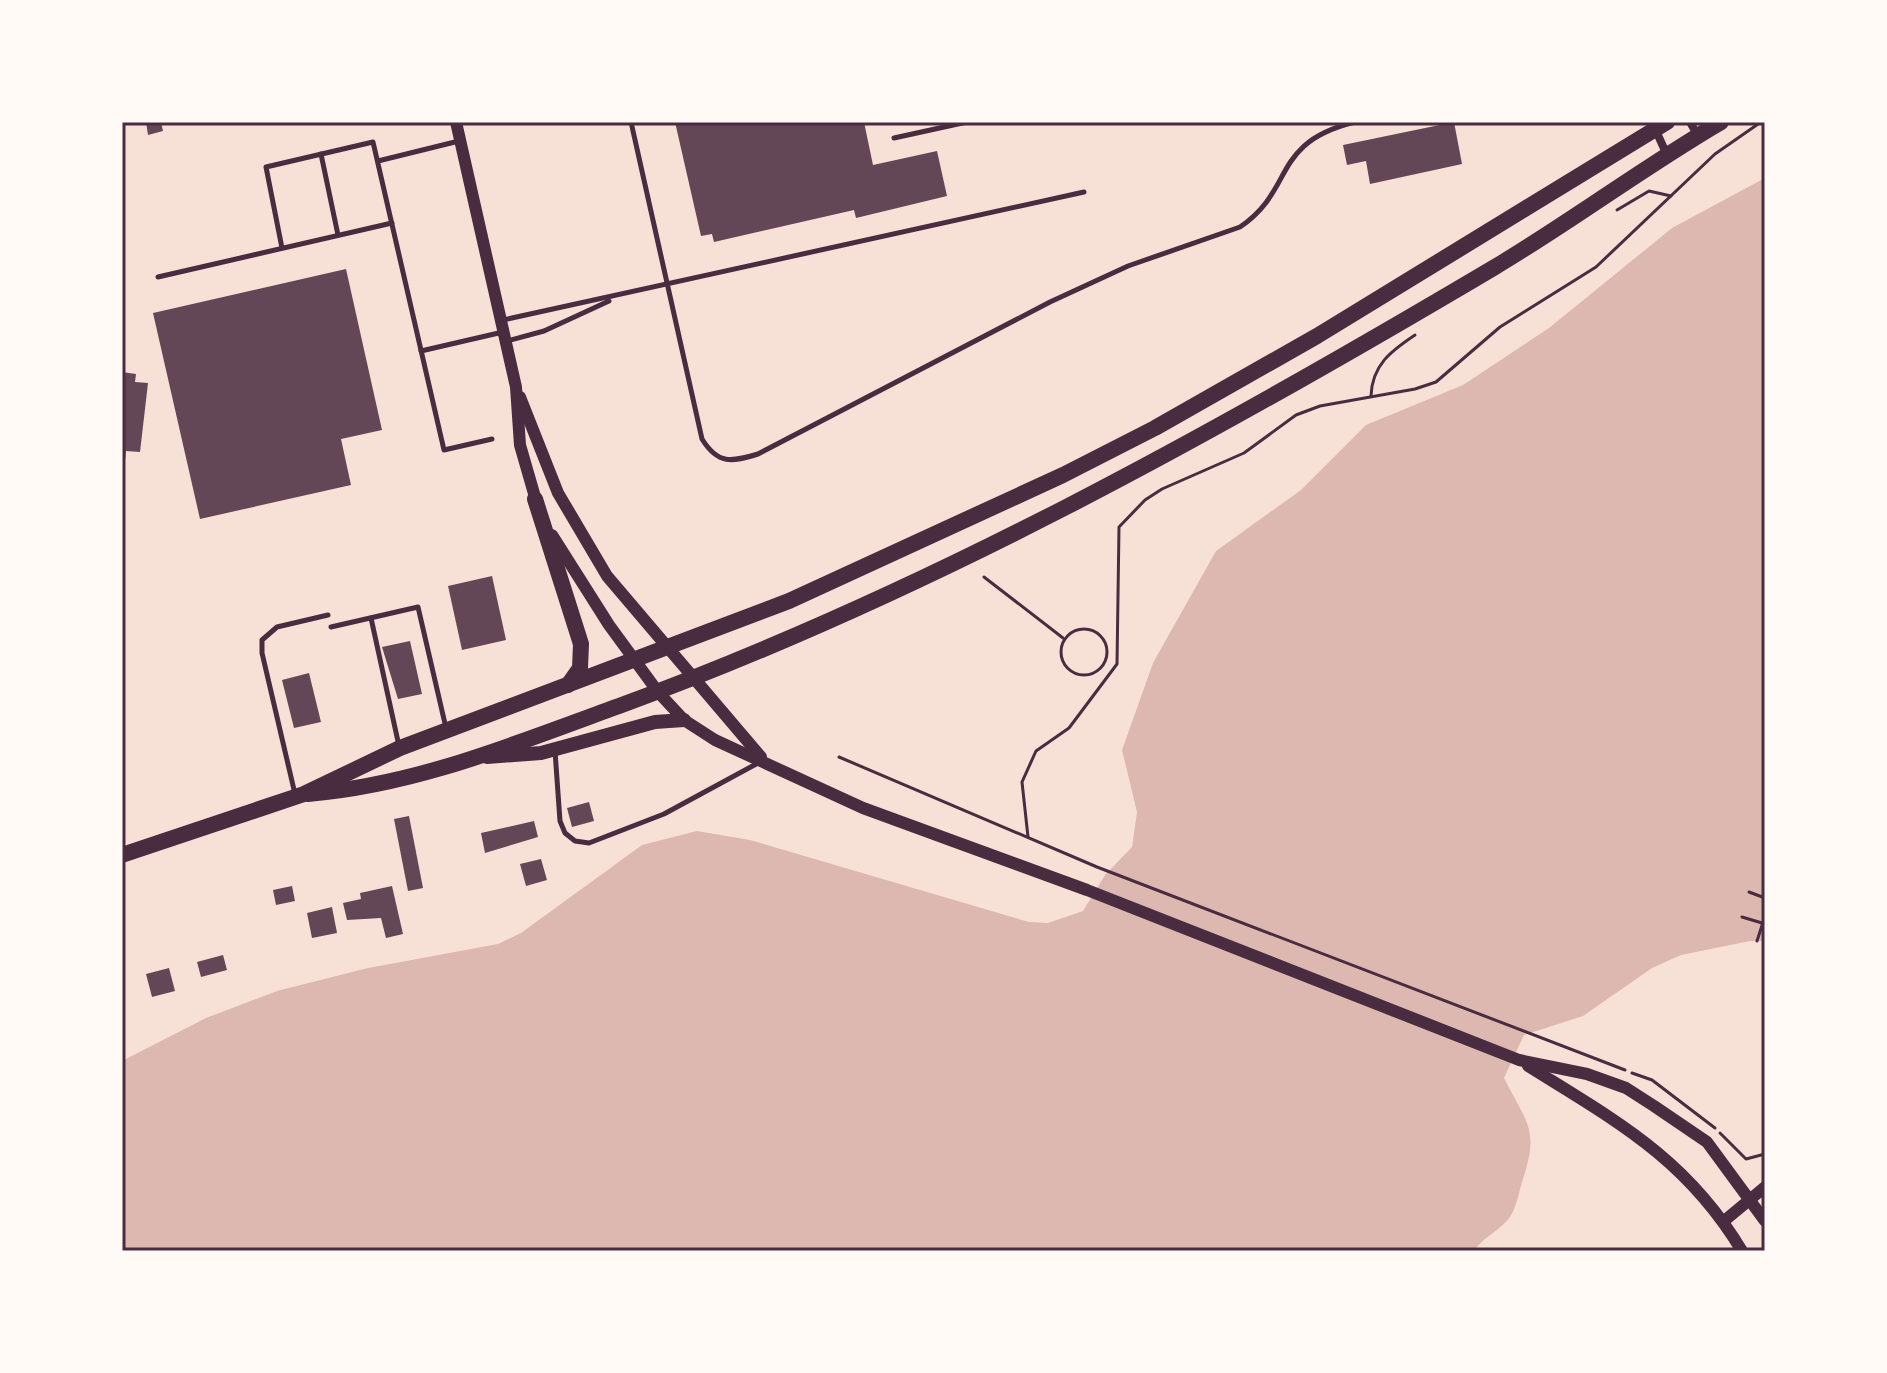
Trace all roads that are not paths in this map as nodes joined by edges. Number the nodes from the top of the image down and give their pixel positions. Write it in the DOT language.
graph roads {
  1 [pos="456,122"];
  2 [pos="631,122"];
  3 [pos="967,122"];
  4 [pos="1355,122"];
  5 [pos="1721,122"];
  6 [pos="1658,124"];
  7 [pos="1694,129"];
  8 [pos="894,138"];
  9 [pos="460,141"];
  10 [pos="321,154"];
  11 [pos="1667,155"];
  12 [pos="378,161"];
  13 [pos="1084,192"];
  14 [pos="392,223"];
  15 [pos="338,235"];
  16 [pos="282,248"];
  17 [pos="158,277"];
  18 [pos="668,284"];
  19 [pos="618,296"];
  20 [pos="503,331"];
  21 [pos="421,351"];
  22 [pos="516,387"];
  23 [pos="492,439"];
  24 [pos="535,499"];
  25 [pos="328,615"];
  26 [pos="371,618"];
  27 [pos="331,627"];
  28 [pos="667,648"];
  29 [pos="635,661"];
  30 [pos="695,678"];
  31 [pos="568,685"];
  32 [pos="658,692"];
  33 [pos="684,720"];
  34 [pos="447,729"];
  35 [pos="400,748"];
  36 [pos="555,750"];
  37 [pos="475,758"];
  38 [pos="763,760"];
  39 [pos="300,796"];
  40 [pos="122,855"];
  41 [pos="1519,1060"];
  42 [pos="1765,1187"];
  43 [pos="1752,1201"];
  44 [pos="1724,1221"];
  45 [pos="1765,1221"];
  46 [pos="1742,1251"];
  1 -- 9 [label="street"];
  2 -- 18 [label="lane"];
  3 -- 8 [label="lane"];
  4 -- 18 [label="lane"];
  5 -- 7 [label="main road"];
  6 -- 11 [label="street"];
  6 -- 28 [label="main road"];
  7 -- 11 [label="main road"];
  9 -- 12 [label="lane"];
  9 -- 20 [label="street"];
  10 -- 12 [label="lane"];
  10 -- 15 [label="lane"];
  10 -- 16 [label="lane"];
  11 -- 30 [label="main road"];
  12 -- 14 [label="lane"];
  13 -- 18 [label="lane"];
  14 -- 15 [label="lane"];
  14 -- 21 [label="lane"];
  15 -- 16 [label="lane"];
  16 -- 17 [label="lane"];
  18 -- 19 [label="lane"];
  19 -- 20 [label="lane"];
  19 -- 20 [label="lane"];
  20 -- 21 [label="lane"];
  20 -- 22 [label="street"];
  21 -- 23 [label="lane"];
  22 -- 24 [label="street"];
  22 -- 28 [label="street"];
  24 -- 29 [label="street"];
  24 -- 31 [label="main road"];
  25 -- 39 [label="lane"];
  26 -- 27 [label="lane"];
  26 -- 34 [label="lane"];
  26 -- 35 [label="lane"];
  28 -- 29 [label="main road"];
  28 -- 30 [label="street"];
  29 -- 31 [label="main road"];
  29 -- 32 [label="street"];
  30 -- 32 [label="main road"];
  30 -- 38 [label="street"];
  31 -- 34 [label="main road"];
  32 -- 33 [label="street"];
  32 -- 37 [label="main road"];
  33 -- 36 [label="main road"];
  33 -- 38 [label="street"];
  34 -- 35 [label="main road"];
  35 -- 39 [label="main road"];
  36 -- 37 [label="main road"];
  36 -- 38 [label="lane"];
  37 -- 39 [label="main road"];
  38 -- 41 [label="street"];
  39 -- 40 [label="main road"];
  41 -- 43 [label="street"];
  41 -- 44 [label="street"];
  42 -- 43 [label="street"];
  43 -- 44 [label="street"];
  43 -- 45 [label="street"];
  44 -- 46 [label="street"];
}
